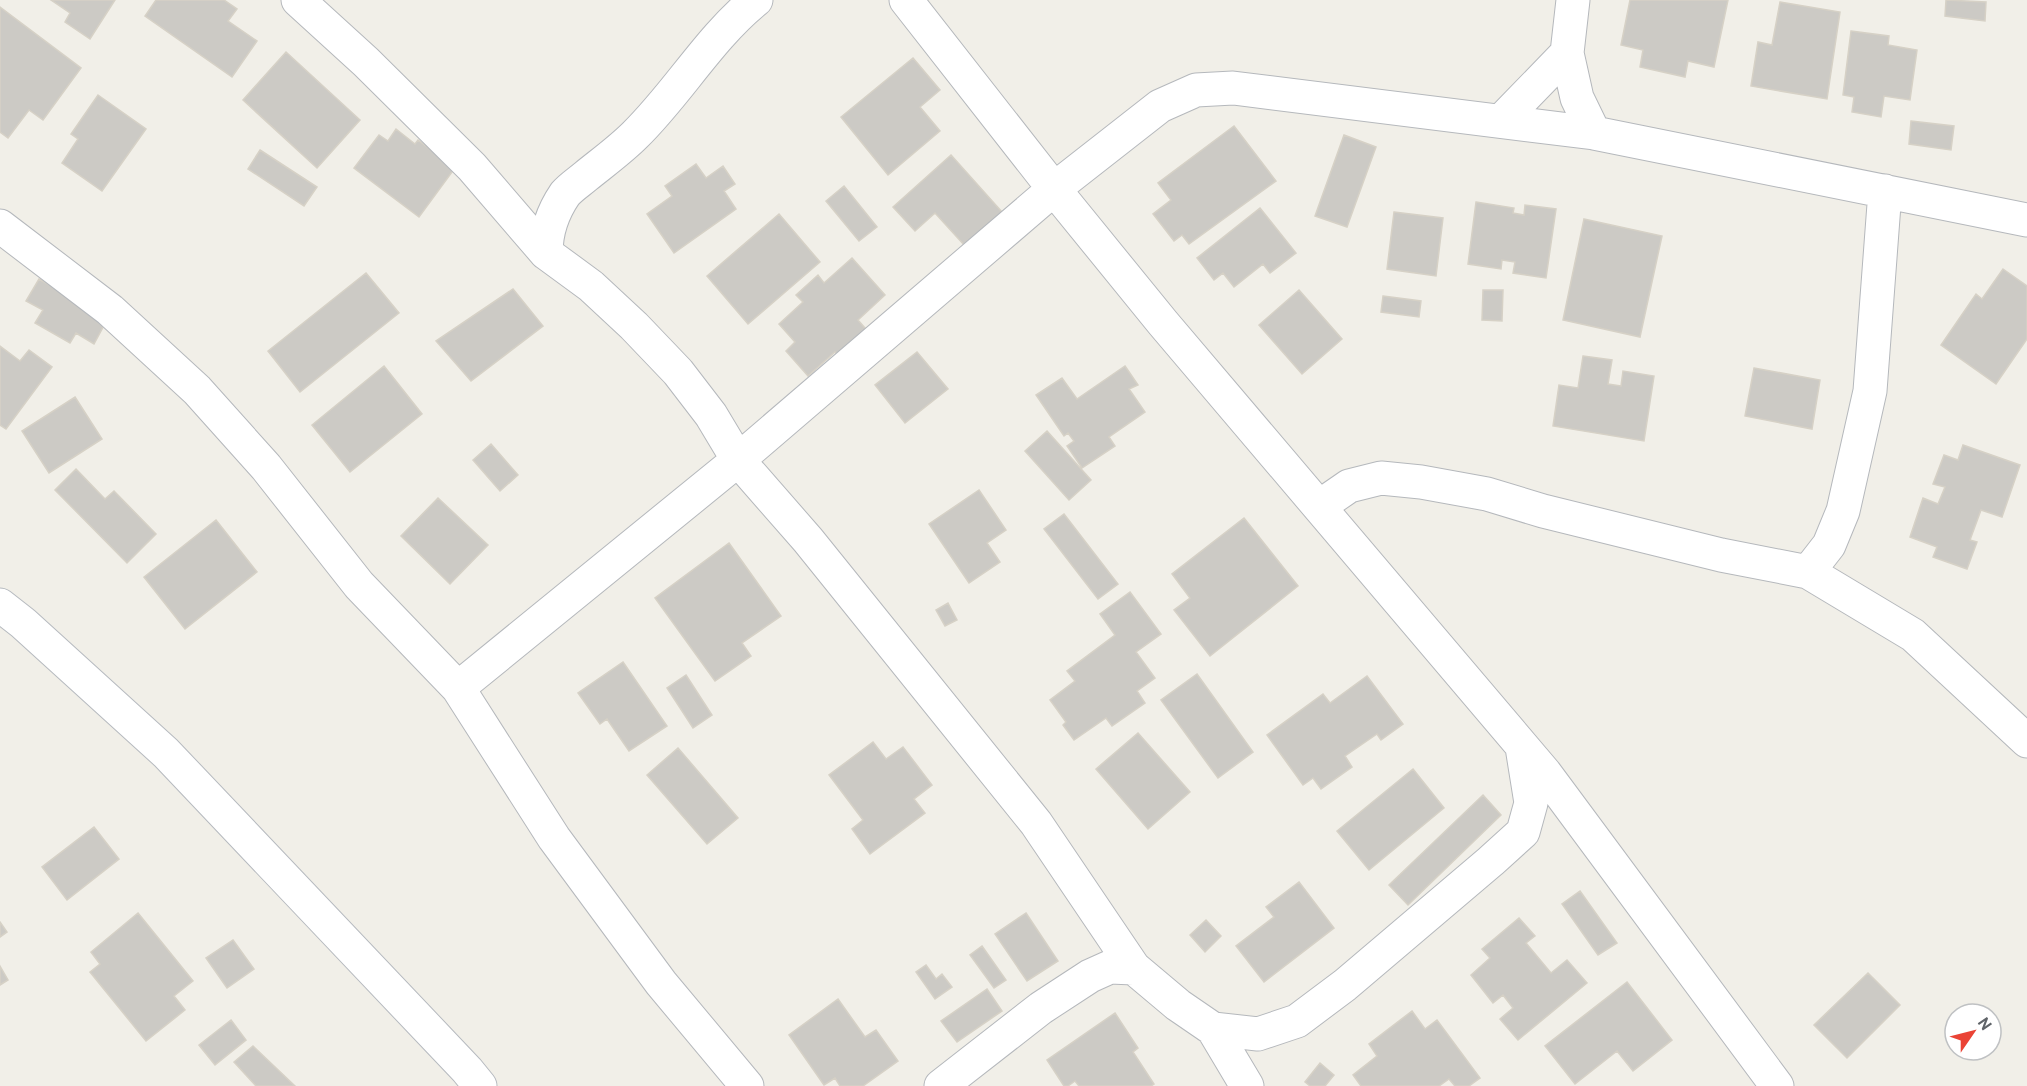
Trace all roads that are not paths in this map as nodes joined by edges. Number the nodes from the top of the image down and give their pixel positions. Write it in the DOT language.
graph roads {
  1 [pos="298,0"];
  2 [pos="756,0"];
  3 [pos="906,0"];
  4 [pos="1573,0"];
  5 [pos="1567,53"];
  6 [pos="1502,120"];
  7 [pos="1594,133"];
  8 [pos="1054,189"];
  9 [pos="1885,191"];
  10 [pos="2027,220"];
  11 [pos="0,226"];
  12 [pos="546,253"];
  13 [pos="738,460"];
  14 [pos="1320,506"];
  15 [pos="1808,572"];
  16 [pos="0,605"];
  17 [pos="458,688"];
  18 [pos="2027,741"];
  19 [pos="1522,747"];
  20 [pos="1134,968"];
  21 [pos="1213,1029"];
  22 [pos="470,1080"];
  23 [pos="747,1086"];
  24 [pos="941,1086"];
  25 [pos="1247,1086"];
  26 [pos="1777,1086"];
  1 -- 12 [label="street"];
  2 -- 12 [label="street"];
  3 -- 8 [label="street"];
  4 -- 5 [label="street"];
  5 -- 6 [label="street"];
  5 -- 7 [label="street"];
  6 -- 7 [label="street"];
  6 -- 8 [label="street"];
  7 -- 9 [label="street"];
  8 -- 13 [label="street"];
  8 -- 14 [label="street"];
  9 -- 10 [label="street"];
  9 -- 15 [label="street"];
  11 -- 17 [label="street"];
  12 -- 13 [label="street"];
  13 -- 17 [label="street"];
  13 -- 20 [label="street"];
  14 -- 15 [label="street"];
  14 -- 19 [label="street"];
  15 -- 18 [label="street"];
  16 -- 22 [label="street"];
  17 -- 23 [label="street"];
  19 -- 21 [label="street"];
  19 -- 26 [label="street"];
  20 -- 21 [label="street"];
  20 -- 24 [label="street"];
  21 -- 25 [label="street"];
}
